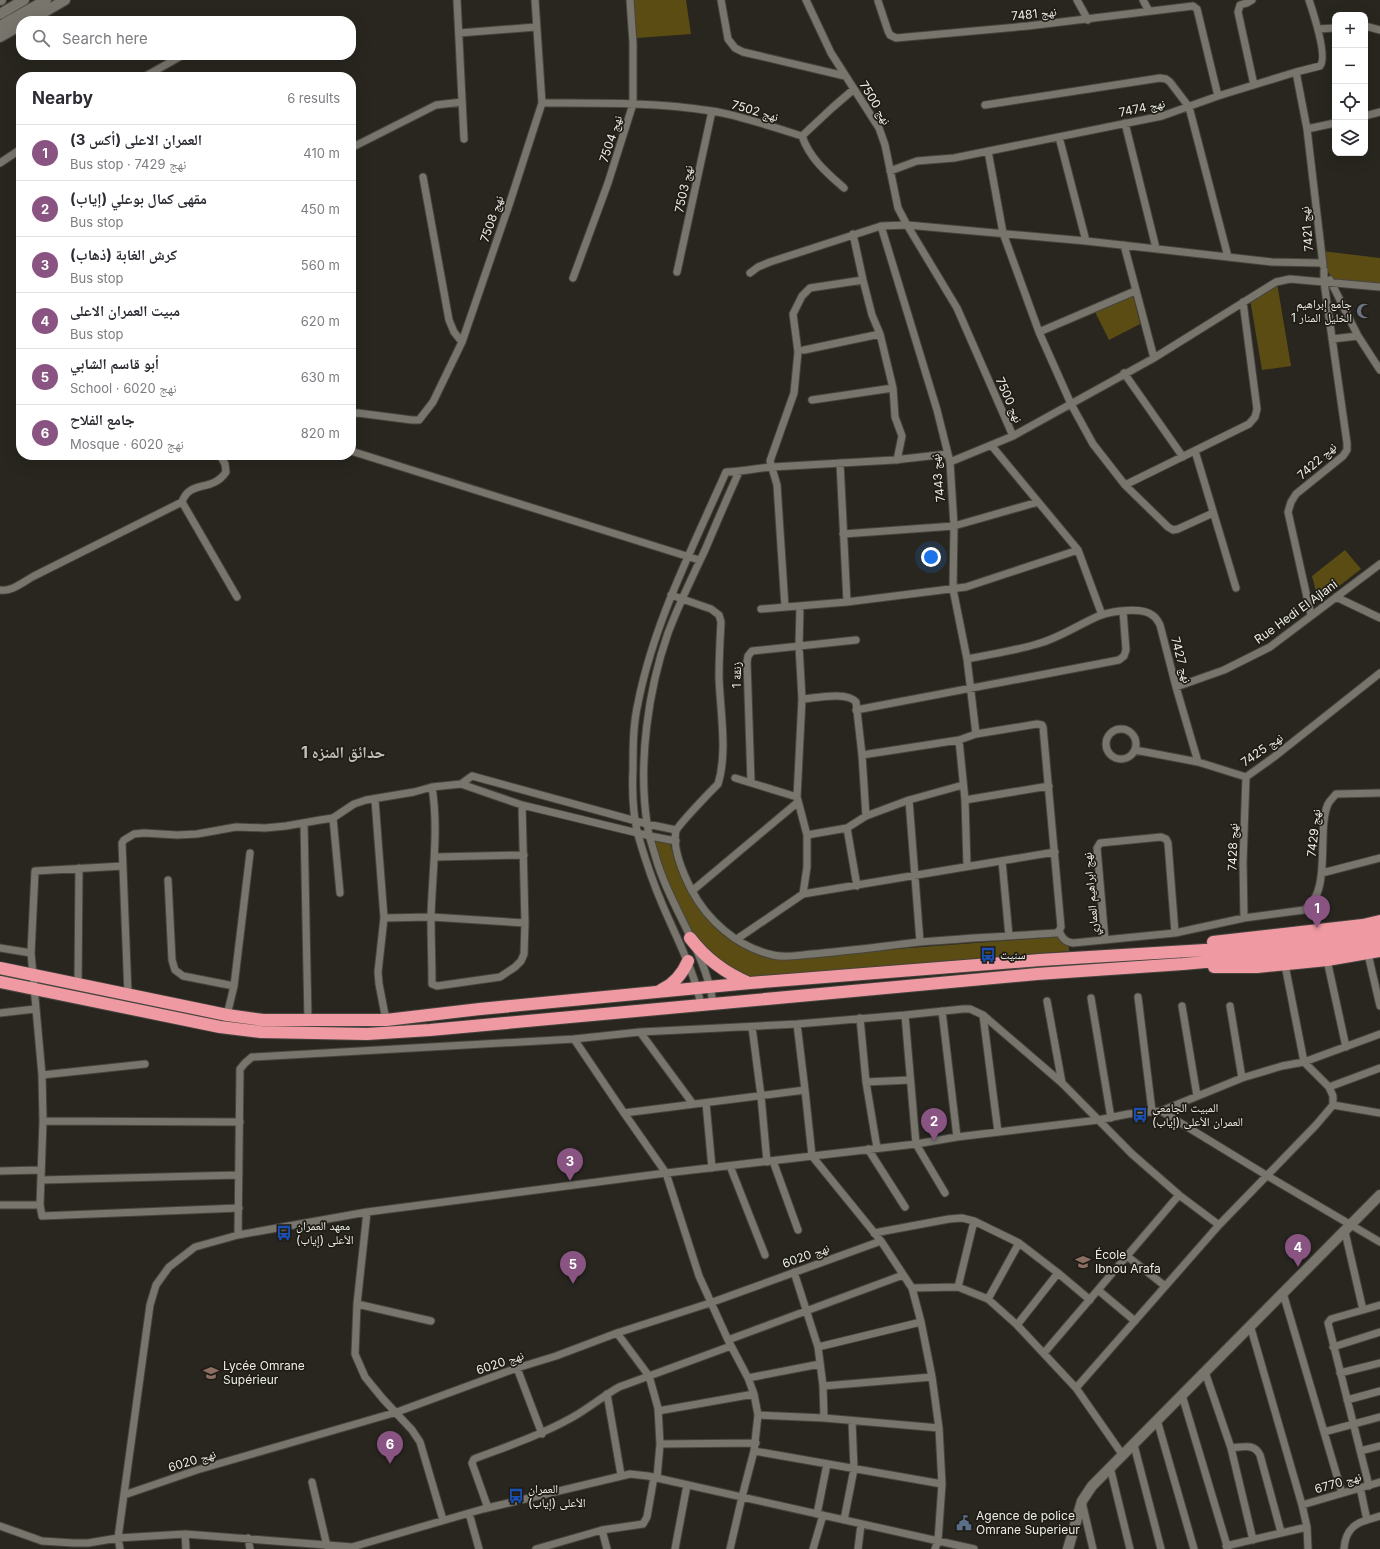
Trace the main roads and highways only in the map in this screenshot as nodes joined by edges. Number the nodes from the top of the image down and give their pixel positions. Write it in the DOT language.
graph roads {
  1 [pos="1380,921"];
  2 [pos="1380,931"];
  3 [pos="690,938"];
  4 [pos="1380,941"];
  5 [pos="1316,947"];
  6 [pos="1182,951"];
  7 [pos="1380,951"];
  8 [pos="688,961"];
  9 [pos="1183,964"];
  10 [pos="0,968"];
  11 [pos="0,982"];
  12 [pos="750,983"];
  13 [pos="652,992"];
  1 -- 6 [label="highway"];
  2 -- 5 [label="highway"];
  3 -- 12 [label="highway"];
  4 -- 5 [label="highway"];
  5 -- 6 [label="highway"];
  5 -- 9 [label="highway"];
  6 -- 12 [label="highway"];
  7 -- 9 [label="highway"];
  8 -- 13 [label="highway"];
  9 -- 11 [label="highway"];
  10 -- 13 [label="highway"];
  12 -- 13 [label="highway"];
}
